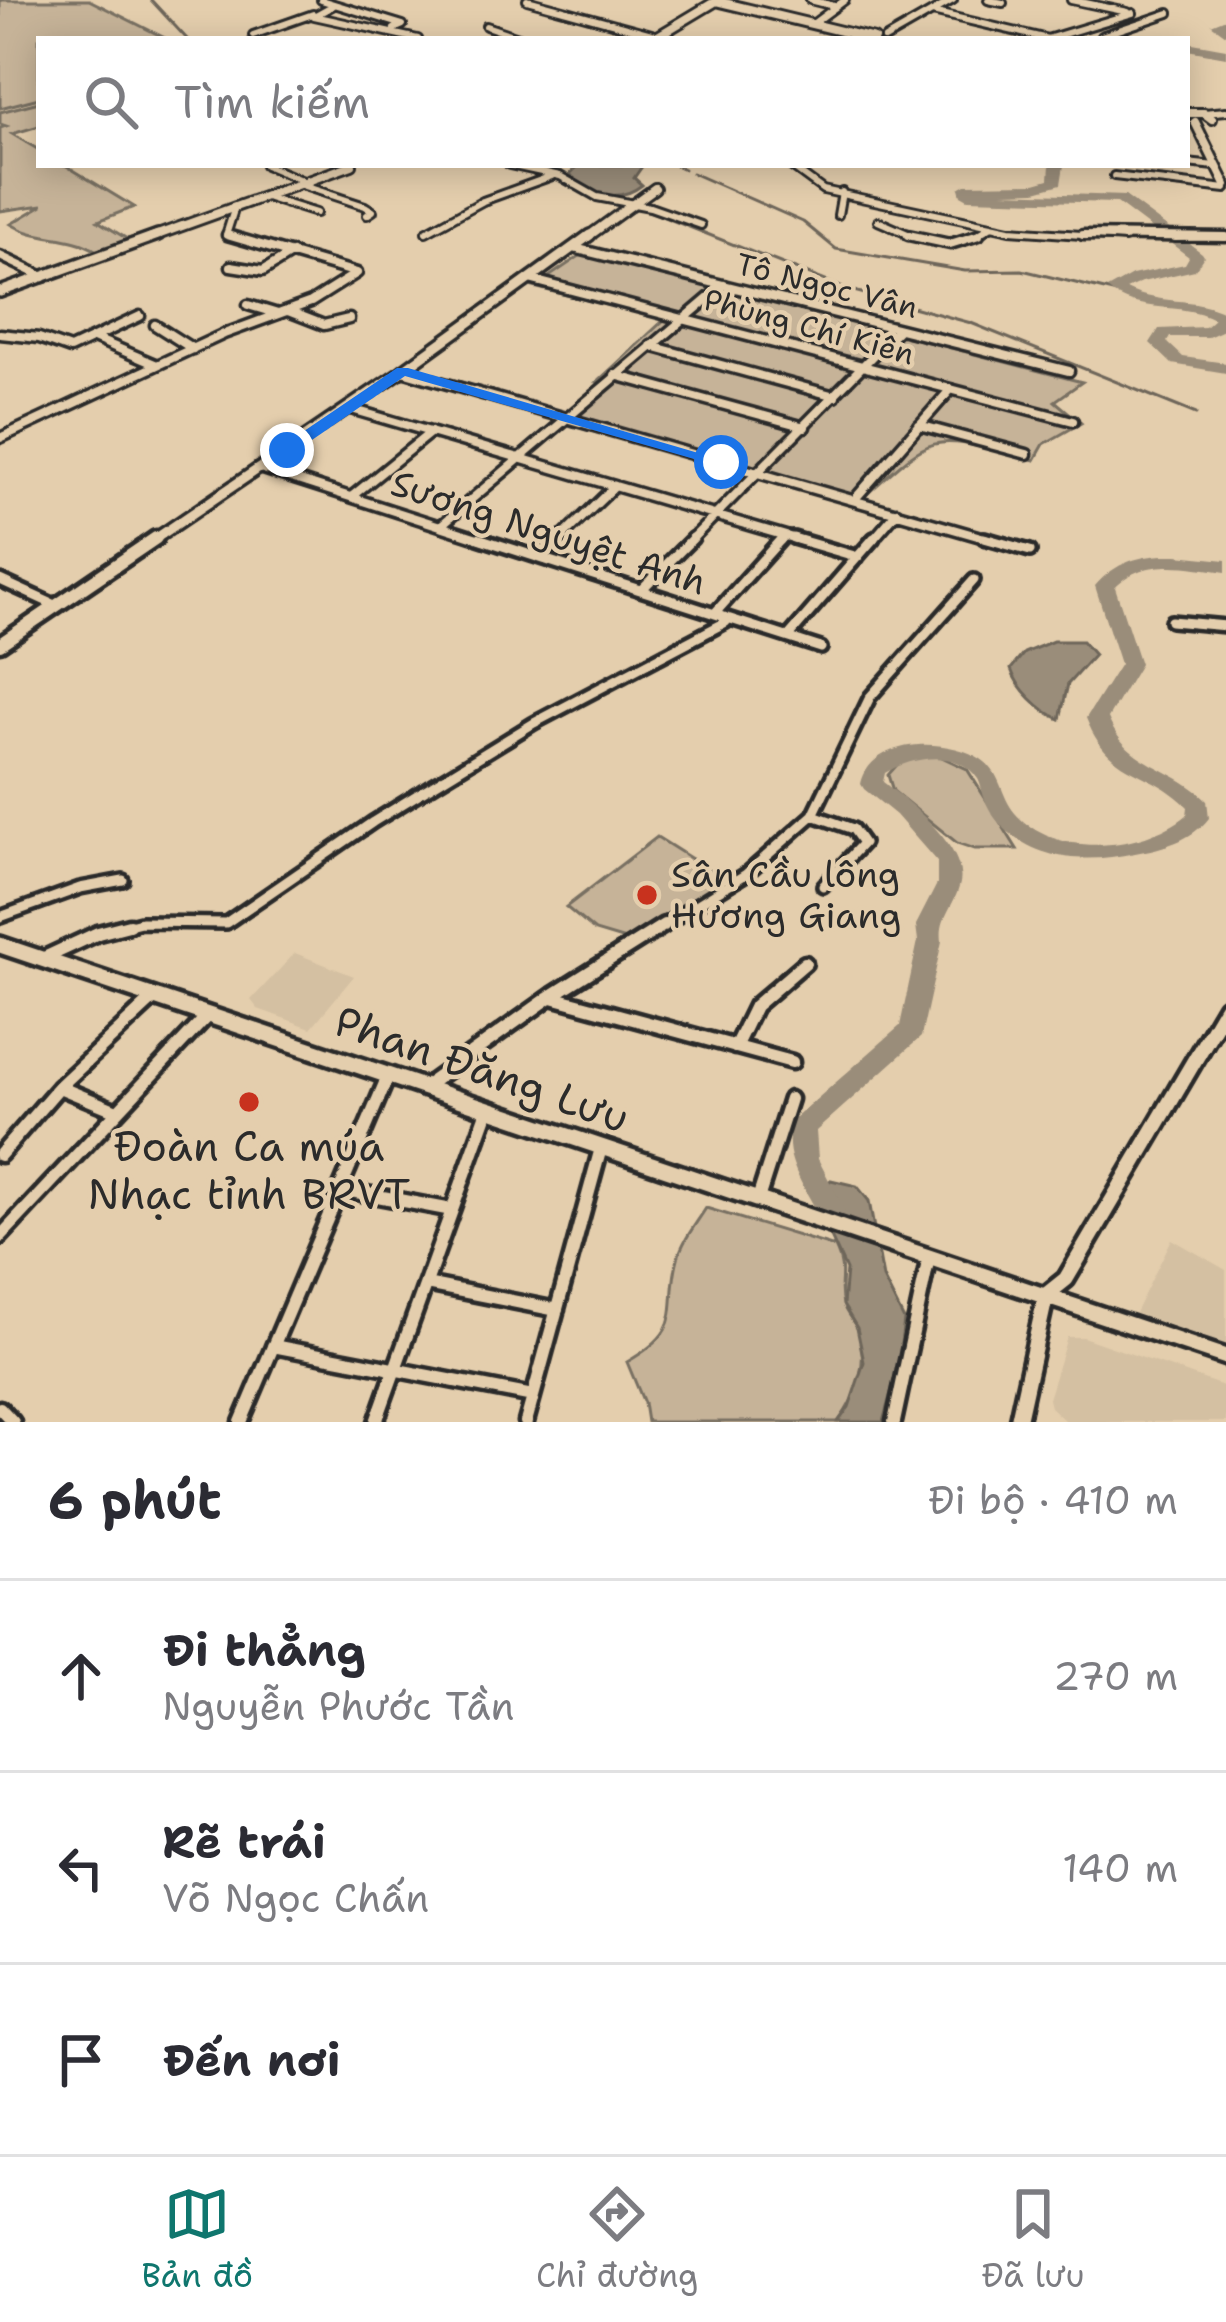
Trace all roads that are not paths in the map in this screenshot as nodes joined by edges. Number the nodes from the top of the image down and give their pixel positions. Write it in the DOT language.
graph roads {
  1 [pos="321,0"];
  2 [pos="526,0"];
  3 [pos="715,0"];
  4 [pos="811,0"];
  5 [pos="844,0"];
  6 [pos="952,0"];
  7 [pos="988,0"];
  8 [pos="1071,0"];
  9 [pos="1003,3"];
  10 [pos="334,5"];
  11 [pos="836,7"];
  12 [pos="932,12"];
  13 [pos="1169,13"];
  14 [pos="313,14"];
  15 [pos="814,23"];
  16 [pos="486,26"];
  17 [pos="392,30"];
  18 [pos="253,35"];
  19 [pos="409,36"];
  20 [pos="515,36"];
  21 [pos="652,36"];
  22 [pos="658,36"];
  23 [pos="846,36"];
  24 [pos="863,36"];
  25 [pos="890,36"];
  26 [pos="1034,36"];
  27 [pos="1057,36"];
  28 [pos="1101,36"];
  29 [pos="1226,111"];
  30 [pos="1190,116"];
  31 [pos="1209,117"];
  32 [pos="1190,118"];
  33 [pos="1226,122"];
  34 [pos="1190,163"];
  35 [pos="1215,166"];
  36 [pos="272,168"];
  37 [pos="340,168"];
  38 [pos="520,168"];
  39 [pos="793,168"];
  40 [pos="551,176"];
  41 [pos="1114,176"];
  42 [pos="305,184"];
  43 [pos="1226,187"];
  44 [pos="655,188"];
  45 [pos="842,192"];
  46 [pos="268,198"];
  47 [pos="633,204"];
  48 [pos="234,210"];
  49 [pos="316,213"];
  50 [pos="367,215"];
  51 [pos="838,215"];
  52 [pos="878,221"];
  53 [pos="700,225"];
  54 [pos="992,226"];
  55 [pos="426,232"];
  56 [pos="1226,237"];
  57 [pos="574,248"];
  58 [pos="292,254"];
  59 [pos="0,256"];
  60 [pos="230,266"];
  61 [pos="44,277"];
  62 [pos="533,280"];
  63 [pos="724,285"];
  64 [pos="0,292"];
  65 [pos="248,305"];
  66 [pos="288,311"];
  67 [pos="278,314"];
  68 [pos="140,316"];
  69 [pos="349,319"];
  70 [pos="683,319"];
  71 [pos="155,325"];
  72 [pos="899,329"];
  73 [pos="0,334"];
  74 [pos="94,338"];
  75 [pos="651,346"];
  76 [pos="193,349"];
  77 [pos="158,365"];
  78 [pos="864,366"];
  79 [pos="402,371"];
  80 [pos="1069,371"];
  81 [pos="615,375"];
  82 [pos="951,389"];
  83 [pos="835,396"];
  84 [pos="348,408"];
  85 [pos="566,418"];
  86 [pos="1073,421"];
  87 [pos="919,425"];
  88 [pos="805,427"];
  89 [pos="430,432"];
  90 [pos="0,438"];
  91 [pos="1027,454"];
  92 [pos="518,458"];
  93 [pos="260,469"];
  94 [pos="760,473"];
  95 [pos="614,486"];
  96 [pos="350,497"];
  97 [pos="854,500"];
  98 [pos="897,512"];
  99 [pos="716,516"];
  100 [pos="440,526"];
  101 [pos="784,536"];
  102 [pos="1030,551"];
  103 [pos="541,557"];
  104 [pos="858,557"];
  105 [pos="0,580"];
  106 [pos="974,580"];
  107 [pos="642,589"];
  108 [pos="57,606"];
  109 [pos="715,613"];
  110 [pos="1171,621"];
  111 [pos="725,622"];
  112 [pos="1226,626"];
  113 [pos="788,637"];
  114 [pos="0,644"];
  115 [pos="821,647"];
  116 [pos="813,814"];
  117 [pos="123,880"];
  118 [pos="823,886"];
  119 [pos="0,917"];
  120 [pos="0,945"];
  121 [pos="42,959"];
  122 [pos="805,963"];
  123 [pos="155,997"];
  124 [pos="552,997"];
  125 [pos="1226,1007"];
  126 [pos="208,1015"];
  127 [pos="735,1047"];
  128 [pos="792,1063"];
  129 [pos="388,1076"];
  130 [pos="59,1087"];
  131 [pos="423,1088"];
  132 [pos="790,1099"];
  133 [pos="488,1110"];
  134 [pos="117,1112"];
  135 [pos="601,1148"];
  136 [pos="0,1155"];
  137 [pos="340,1189"];
  138 [pos="760,1200"];
  139 [pos="452,1210"];
  140 [pos="0,1237"];
  141 [pos="935,1259"];
  142 [pos="425,1284"];
  143 [pos="1046,1295"];
  144 [pos="556,1310"];
  145 [pos="273,1346"];
  146 [pos="1226,1357"];
  147 [pos="398,1368"];
  148 [pos="533,1396"];
  149 [pos="0,1408"];
  150 [pos="1023,1420"];
  151 [pos="14,1422"];
  152 [pos="241,1422"];
  153 [pos="376,1422"];
  154 [pos="526,1422"];
  155 [pos="894,1422"];
  1 -- 10 [label="street"];
  2 -- 21 [label="street"];
  3 -- 15 [label="street"];
  3 -- 22 [label="street"];
  3 -- 23 [label="street"];
  4 -- 11 [label="street"];
  5 -- 11 [label="street"];
  6 -- 12 [label="street"];
  7 -- 9 [label="street"];
  8 -- 27 [label="street"];
  10 -- 14 [label="street"];
  10 -- 17 [label="street"];
  11 -- 15 [label="street"];
  12 -- 25 [label="street"];
  12 -- 26 [label="street"];
  13 -- 28 [label="street"];
  14 -- 17 [label="street"];
  14 -- 18 [label="street"];
  15 -- 24 [label="street"];
  16 -- 20 [label="street"];
  17 -- 19 [label="street"];
  29 -- 31 [label="street"];
  30 -- 31 [label="street"];
  31 -- 33 [label="street"];
  32 -- 35 [label="street"];
  34 -- 35 [label="street"];
  35 -- 43 [label="street"];
  36 -- 42 [label="street"];
  37 -- 42 [label="street"];
  38 -- 40 [label="street"];
  39 -- 45 [label="street"];
  40 -- 47 [label="street"];
  40 -- 55 [label="street"];
  41 -- 43 [label="street"];
  42 -- 46 [label="street"];
  42 -- 50 [label="street"];
  44 -- 47 [label="street"];
  45 -- 51 [label="street"];
  45 -- 54 [label="street"];
  46 -- 48 [label="street"];
  46 -- 49 [label="street"];
  47 -- 53 [label="street"];
  47 -- 57 [label="street"];
  48 -- 58 [label="street"];
  48 -- 61 [label="street"];
  52 -- 54 [label="street"];
  54 -- 56 [label="street"];
  57 -- 62 [label="street"];
  57 -- 63 [label="street, Tô Ngọc Vân"];
  58 -- 60 [label="street"];
  58 -- 66 [label="street"];
  59 -- 61 [label="street"];
  61 -- 64 [label="street"];
  62 -- 70 [label="street, Phùng Chí Kiên"];
  62 -- 79 [label="street"];
  63 -- 70 [label="street"];
  63 -- 72 [label="street, Tô Ngọc Vân"];
  65 -- 67 [label="street"];
  66 -- 67 [label="street"];
  66 -- 69 [label="street"];
  67 -- 76 [label="street"];
  68 -- 74 [label="street"];
  70 -- 75 [label="street"];
  70 -- 78 [label="street, Phùng Chí Kiên"];
  71 -- 76 [label="street"];
  72 -- 78 [label="street"];
  72 -- 80 [label="street, Tô Ngọc Vân"];
  73 -- 74 [label="street"];
  74 -- 77 [label="street"];
  75 -- 81 [label="street"];
  75 -- 83 [label="street"];
  76 -- 77 [label="street"];
  77 -- 90 [label="street"];
  78 -- 82 [label="street, Phùng Chí Kiên"];
  78 -- 83 [label="street"];
  79 -- 84 [label="street"];
  79 -- 85 [label="street"];
  81 -- 85 [label="street"];
  81 -- 88 [label="street"];
  82 -- 86 [label="street, Phùng Chí Kiên"];
  82 -- 87 [label="street"];
  83 -- 88 [label="street"];
  84 -- 89 [label="street"];
  84 -- 93 [label="street"];
  85 -- 92 [label="street"];
  85 -- 94 [label="street"];
  87 -- 91 [label="street"];
  87 -- 97 [label="street"];
  88 -- 94 [label="street"];
  89 -- 92 [label="street"];
  89 -- 96 [label="street"];
  92 -- 95 [label="street"];
  92 -- 100 [label="street"];
  93 -- 96 [label="street, Sương Nguyệt Anh"];
  93 -- 108 [label="street"];
  94 -- 97 [label="street"];
  94 -- 99 [label="street"];
  95 -- 99 [label="street"];
  95 -- 103 [label="street"];
  96 -- 100 [label="street, Sương Nguyệt Anh"];
  97 -- 98 [label="street"];
  98 -- 102 [label="street"];
  98 -- 104 [label="street"];
  99 -- 101 [label="street"];
  99 -- 107 [label="street"];
  100 -- 103 [label="street, Sương Nguyệt Anh"];
  101 -- 104 [label="street"];
  101 -- 109 [label="street"];
  103 -- 107 [label="street, Sương Nguyệt Anh"];
  104 -- 113 [label="street"];
  105 -- 108 [label="street"];
  106 -- 116 [label="street"];
  107 -- 109 [label="street, Sương Nguyệt Anh"];
  108 -- 114 [label="street"];
  109 -- 113 [label="street, Sương Nguyệt Anh"];
  110 -- 112 [label="street"];
  111 -- 121 [label="street"];
  113 -- 115 [label="street, Sương Nguyệt Anh"];
  116 -- 118 [label="street"];
  116 -- 124 [label="street"];
  117 -- 119 [label="street"];
  120 -- 121 [label="street, Phan Đăng Lưu"];
  121 -- 123 [label="street, Phan Đăng Lưu"];
  122 -- 127 [label="street"];
  123 -- 126 [label="street, Phan Đăng Lưu"];
  123 -- 130 [label="street"];
  124 -- 127 [label="street"];
  124 -- 131 [label="street"];
  125 -- 143 [label="street"];
  126 -- 129 [label="street, Phan Đăng Lưu"];
  126 -- 134 [label="street"];
  127 -- 128 [label="street"];
  129 -- 131 [label="street, Phan Đăng Lưu"];
  129 -- 137 [label="street"];
  130 -- 134 [label="street"];
  130 -- 136 [label="street"];
  131 -- 133 [label="street, Phan Đăng Lưu"];
  132 -- 138 [label="street"];
  133 -- 135 [label="street, Phan Đăng Lưu"];
  133 -- 139 [label="street"];
  134 -- 140 [label="street"];
  135 -- 138 [label="street, Phan Đăng Lưu"];
  135 -- 144 [label="street"];
  137 -- 139 [label="street"];
  137 -- 145 [label="street"];
  138 -- 141 [label="street, Phan Đăng Lưu"];
  139 -- 142 [label="street"];
  141 -- 143 [label="street, Phan Đăng Lưu"];
  141 -- 155 [label="street"];
  142 -- 144 [label="street"];
  142 -- 147 [label="street"];
  143 -- 146 [label="street, Phan Đăng Lưu"];
  143 -- 150 [label="street"];
  144 -- 148 [label="street"];
  145 -- 147 [label="street"];
  145 -- 152 [label="street"];
  147 -- 148 [label="street"];
  147 -- 153 [label="street"];
  148 -- 154 [label="street"];
  149 -- 151 [label="street"];
}
